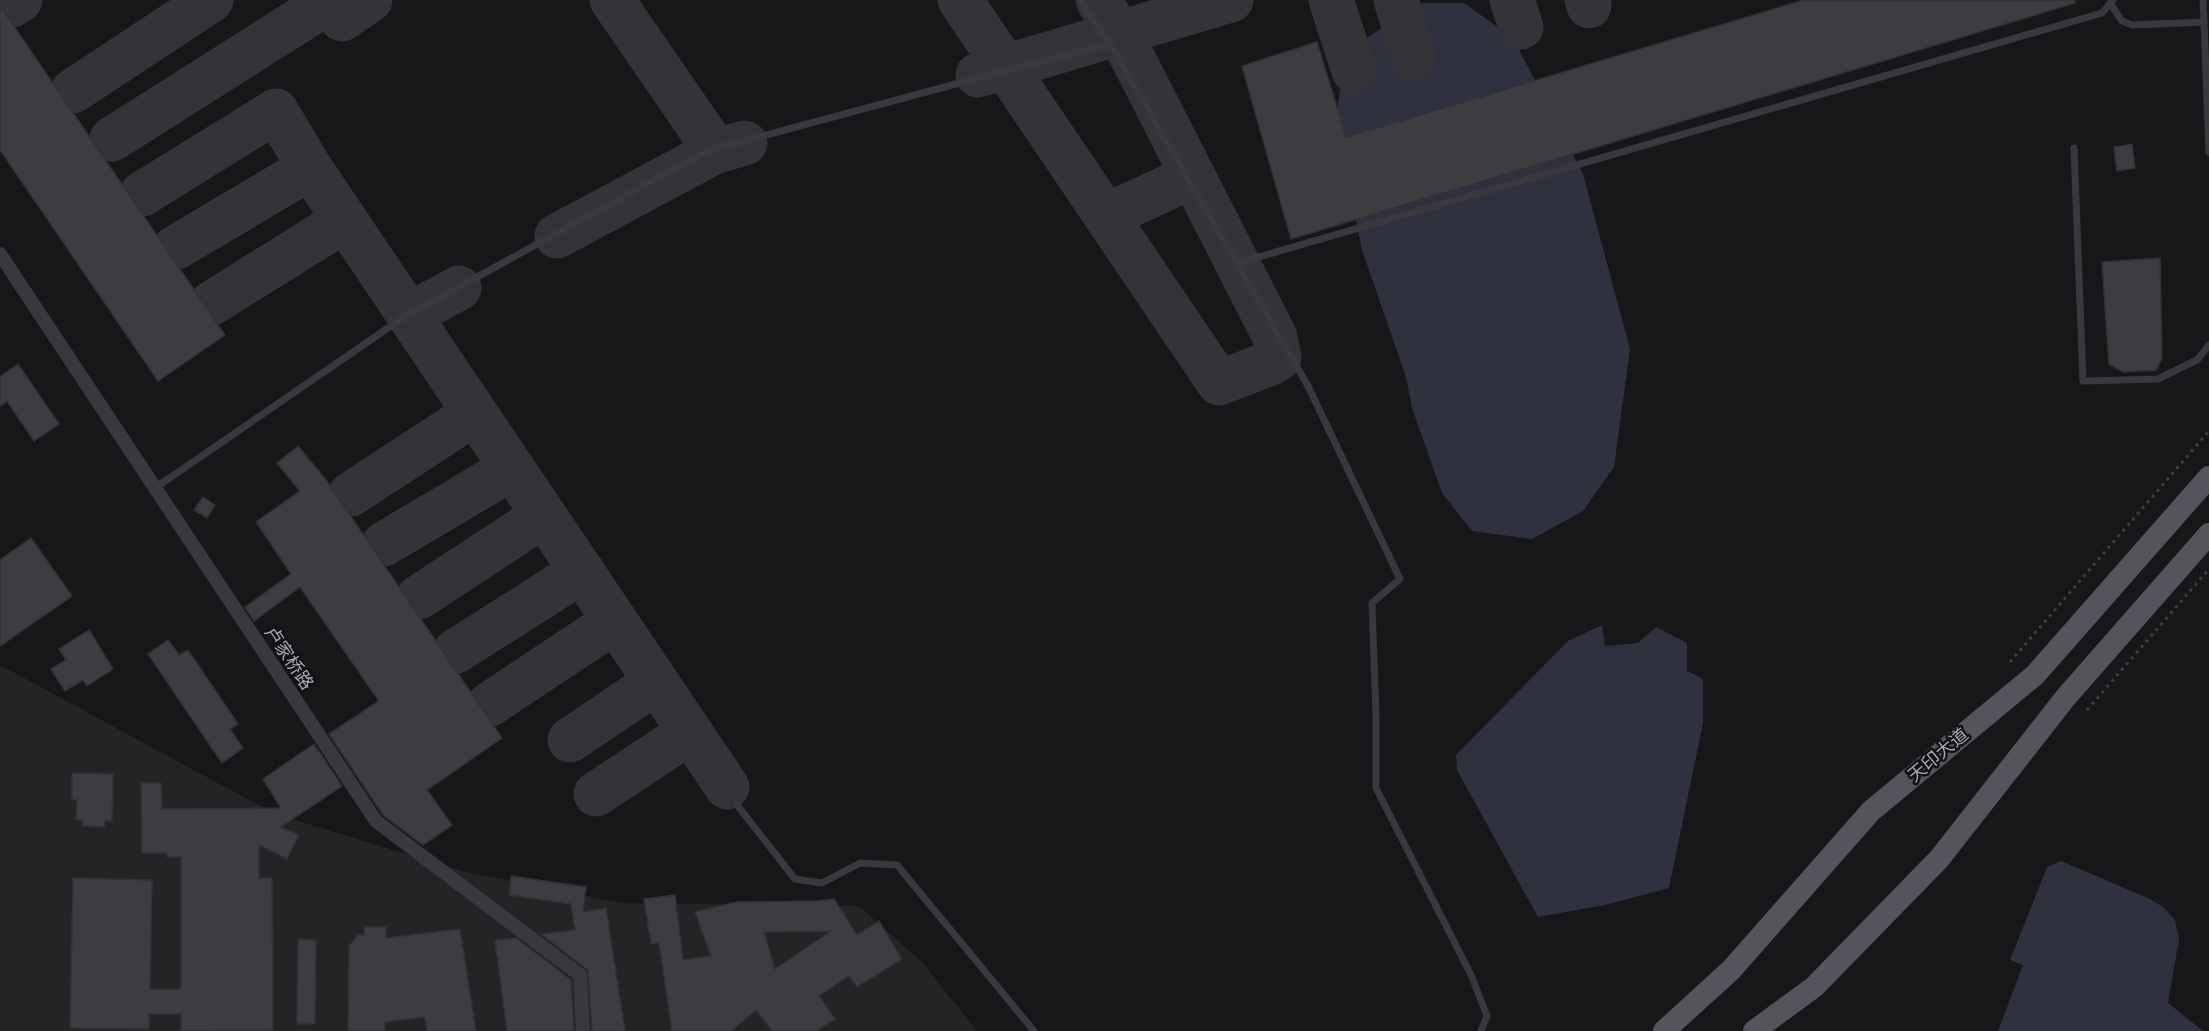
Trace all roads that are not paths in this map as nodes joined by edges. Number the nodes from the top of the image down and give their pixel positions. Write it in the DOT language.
graph roads {
  1 [pos="1080,0"];
  2 [pos="2203,0"];
  3 [pos="2111,2"];
  4 [pos="2204,22"];
  5 [pos="1110,44"];
  6 [pos="2074,148"];
  7 [pos="2209,152"];
  8 [pos="0,254"];
  9 [pos="1238,263"];
  10 [pos="2209,345"];
  11 [pos="2209,477"];
  12 [pos="155,488"];
  13 [pos="2209,534"];
  14 [pos="737,805"];
  15 [pos="583,1031"];
  16 [pos="1034,1031"];
  17 [pos="1480,1031"];
  18 [pos="1664,1031"];
  19 [pos="1754,1031"];
  1 -- 5 [label="lane"];
  2 -- 4 [label="lane"];
  3 -- 4 [label="lane"];
  3 -- 9 [label="lane"];
  4 -- 7 [label="lane"];
  5 -- 9 [label="lane"];
  5 -- 12 [label="lane"];
  6 -- 10 [label="lane"];
  8 -- 12 [label="street, 卢家桥路"];
  9 -- 17 [label="lane"];
  11 -- 18 [label="main road, 天印大道"];
  12 -- 15 [label="street, 卢家桥路"];
  13 -- 19 [label="main road"];
  14 -- 16 [label="lane"];
}
